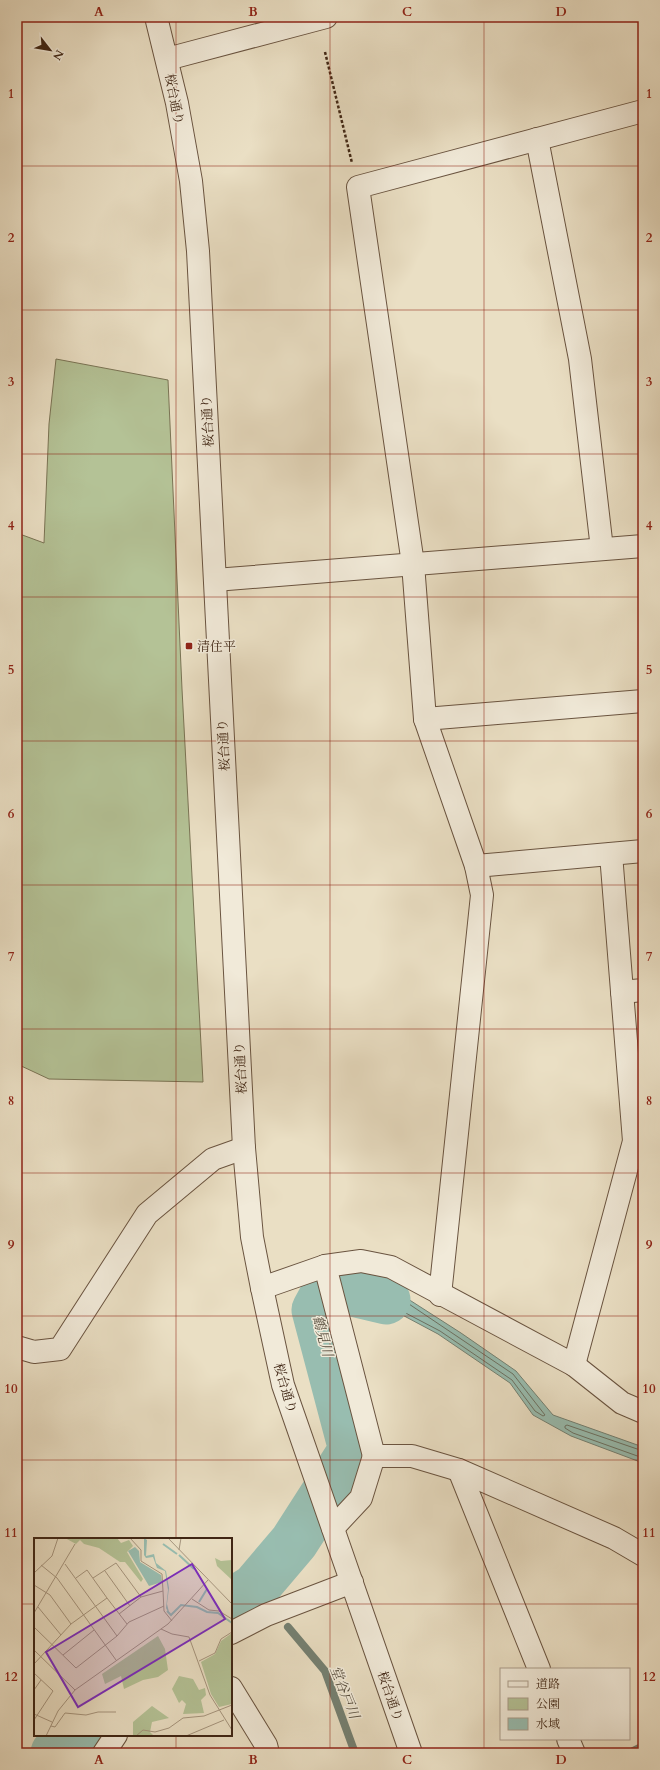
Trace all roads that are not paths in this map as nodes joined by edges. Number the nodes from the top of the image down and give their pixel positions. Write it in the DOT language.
graph roads {
  1 [pos="156,17"];
  2 [pos="326,17"];
  3 [pos="167,59"];
  4 [pos="643,111"];
  5 [pos="537,139"];
  6 [pos="643,546"];
  7 [pos="602,549"];
  8 [pos="413,564"];
  9 [pos="215,580"];
  10 [pos="643,701"];
  11 [pos="425,719"];
  12 [pos="643,851"];
  13 [pos="611,854"];
  14 [pos="476,866"];
  15 [pos="633,991"];
  16 [pos="638,1141"];
  17 [pos="244,1148"];
  18 [pos="327,1274"];
  19 [pos="262,1288"];
  20 [pos="440,1295"];
  21 [pos="17,1347"];
  22 [pos="574,1365"];
  23 [pos="643,1412"];
  24 [pos="374,1456"];
  25 [pos="459,1470"];
  26 [pos="332,1527"];
  27 [pos="643,1555"];
  28 [pos="352,1582"];
  29 [pos="232,1632"];
  30 [pos="539,1668"];
  31 [pos="232,1690"];
  32 [pos="115,1736"];
  33 [pos="568,1740"];
  34 [pos="104,1753"];
  35 [pos="268,1753"];
  36 [pos="411,1753"];
  37 [pos="574,1753"];
  1 -- 3 [label="street, 桜台通り"];
  2 -- 3 [label="street"];
  3 -- 9 [label="street, 桜台通り"];
  4 -- 5 [label="street"];
  5 -- 7 [label="street"];
  5 -- 8 [label="street"];
  6 -- 7 [label="street"];
  7 -- 8 [label="street"];
  8 -- 9 [label="street"];
  8 -- 11 [label="street"];
  9 -- 17 [label="street, 桜台通り"];
  10 -- 11 [label="street"];
  11 -- 14 [label="street"];
  12 -- 13 [label="street"];
  13 -- 14 [label="street"];
  13 -- 15 [label="street"];
  14 -- 20 [label="street"];
  15 -- 16 [label="street"];
  16 -- 22 [label="street"];
  17 -- 19 [label="street, 桜台通り"];
  17 -- 21 [label="street"];
  18 -- 19 [label="street"];
  18 -- 20 [label="street"];
  18 -- 24 [label="street"];
  19 -- 26 [label="street, 桜台通り"];
  20 -- 22 [label="street"];
  22 -- 23 [label="street"];
  24 -- 25 [label="street"];
  24 -- 26 [label="street"];
  25 -- 27 [label="street"];
  25 -- 30 [label="street"];
  26 -- 28 [label="street, 桜台通り"];
  28 -- 29 [label="street"];
  28 -- 36 [label="street, 桜台通り"];
  31 -- 35 [label="street"];
  32 -- 34 [label="street"];
  33 -- 37 [label="street"];
}
